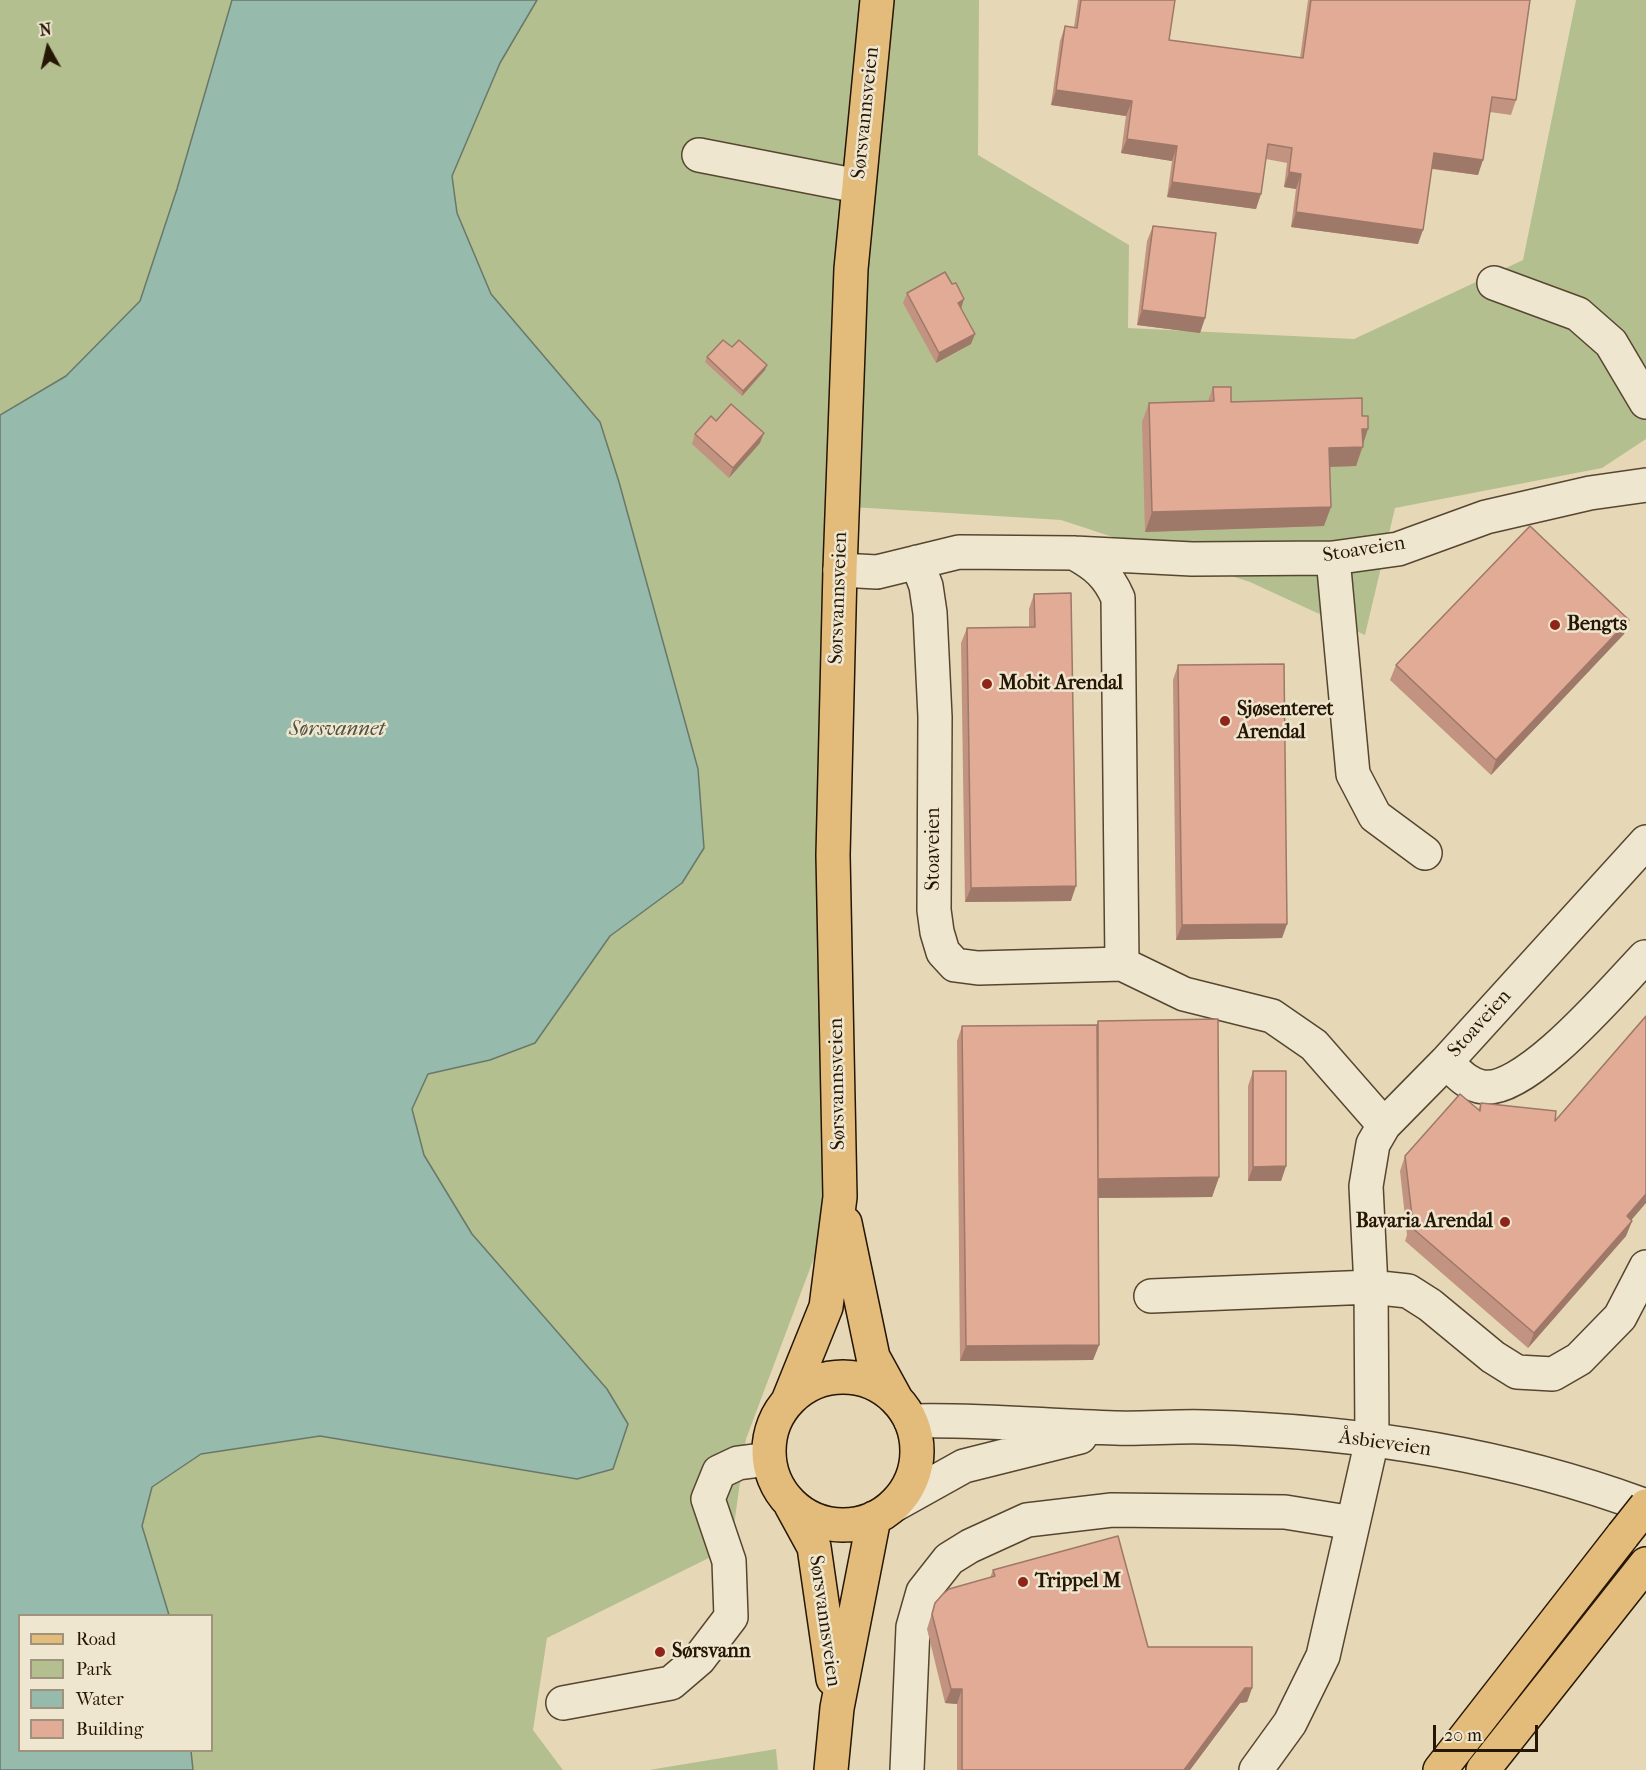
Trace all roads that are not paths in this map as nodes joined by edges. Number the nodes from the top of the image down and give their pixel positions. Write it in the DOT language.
graph roads {
  1 [pos="878,0"];
  2 [pos="699,155"];
  3 [pos="858,186"];
  4 [pos="1494,283"];
  5 [pos="1645,399"];
  6 [pos="1646,485"];
  7 [pos="1074,554"];
  8 [pos="1333,558"];
  9 [pos="917,562"];
  10 [pos="840,570"];
  11 [pos="1425,853"];
  12 [pos="1642,853"];
  13 [pos="1645,957"];
  14 [pos="1122,964"];
  15 [pos="1446,1062"];
  16 [pos="1384,1125"];
  17 [pos="840,1197"];
  18 [pos="1646,1267"];
  19 [pos="1371,1287"];
  20 [pos="1151,1296"];
  21 [pos="788,1401"];
  22 [pos="904,1411"];
  23 [pos="1116,1428"];
  24 [pos="1372,1440"];
  25 [pos="769,1459"];
  26 [pos="791,1505"];
  27 [pos="1646,1506"];
  28 [pos="884,1512"];
  29 [pos="1353,1523"];
  30 [pos="1646,1564"];
  31 [pos="563,1702"];
  32 [pos="837,1708"];
  33 [pos="831,1770"];
  34 [pos="907,1770"];
  35 [pos="1256,1770"];
  36 [pos="1440,1770"];
  37 [pos="1483,1770"];
  1 -- 3 [label="main road, Sørsvannsveien"];
  2 -- 3 [label="street"];
  3 -- 10 [label="main road, Sørsvannsveien"];
  4 -- 5 [label="street"];
  6 -- 8 [label="street, Stoaveien"];
  7 -- 8 [label="street, Stoaveien"];
  7 -- 9 [label="street, Stoaveien"];
  7 -- 14 [label="street, Stoaveien"];
  8 -- 11 [label="street"];
  9 -- 10 [label="street, Stoaveien"];
  9 -- 14 [label="street, Stoaveien"];
  10 -- 17 [label="main road, Sørsvannsveien"];
  12 -- 15 [label="street, Stoaveien"];
  13 -- 15 [label="street"];
  14 -- 16 [label="street, Stoaveien"];
  15 -- 16 [label="street, Stoaveien"];
  16 -- 19 [label="street, Stoaveien"];
  17 -- 21 [label="main road, Sørsvannsveien"];
  17 -- 22 [label="main road, Sørsvannsveien"];
  18 -- 19 [label="street"];
  19 -- 20 [label="street"];
  19 -- 24 [label="street, Stoaveien"];
  21 -- 22 [label="main road"];
  21 -- 25 [label="main road"];
  22 -- 23 [label="street, Åsbieveien"];
  22 -- 28 [label="main road"];
  23 -- 24 [label="street, Åsbieveien"];
  23 -- 28 [label="street, Åsbieveien"];
  24 -- 27 [label="street, Åsbieveien"];
  24 -- 29 [label="street, Stoaveien"];
  25 -- 26 [label="main road"];
  25 -- 31 [label="street"];
  26 -- 28 [label="main road"];
  26 -- 32 [label="main road, Sørsvannsveien"];
  27 -- 36 [label="main road, bridge"];
  28 -- 32 [label="main road, Sørsvannsveien"];
  29 -- 34 [label="street"];
  29 -- 35 [label="street, Stoaveien"];
  30 -- 37 [label="main road"];
  32 -- 33 [label="main road, Sørsvannsveien"];
}
